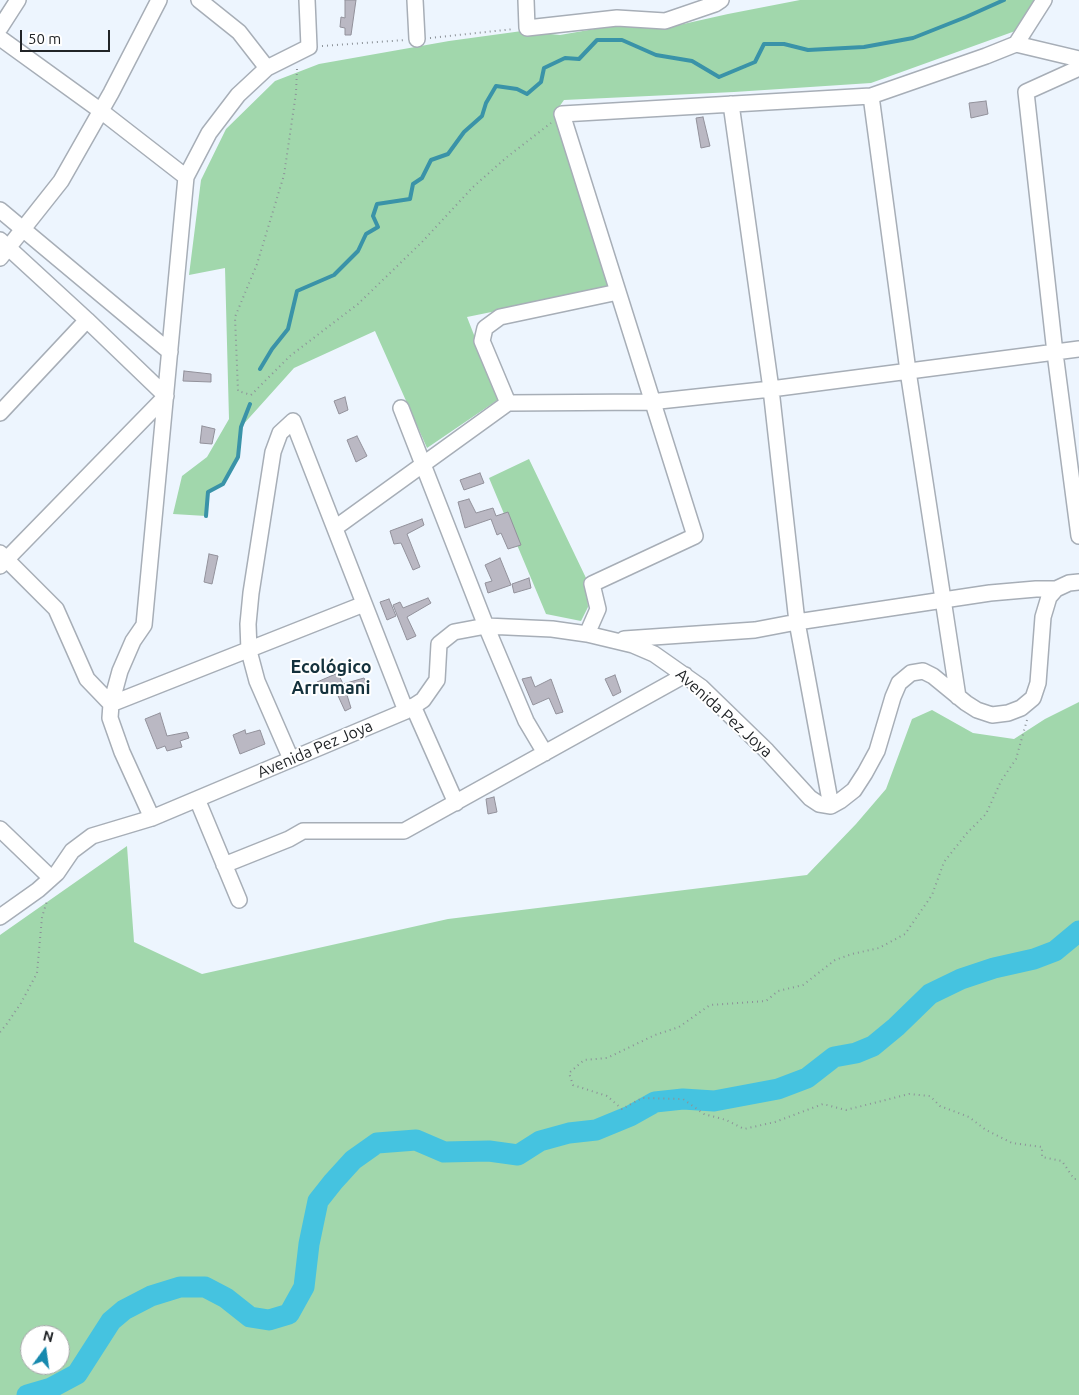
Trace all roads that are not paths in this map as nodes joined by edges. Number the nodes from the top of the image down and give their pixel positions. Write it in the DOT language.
graph roads {
  1 [pos="18,0"];
  2 [pos="159,0"];
  3 [pos="199,0"];
  4 [pos="307,0"];
  5 [pos="415,0"];
  6 [pos="526,0"];
  7 [pos="721,0"];
  8 [pos="1044,0"];
  9 [pos="0,28"];
  10 [pos="0,38"];
  11 [pos="417,39"];
  12 [pos="1016,44"];
  13 [pos="1079,59"];
  14 [pos="266,68"];
  15 [pos="1079,68"];
  16 [pos="871,96"];
  17 [pos="731,104"];
  18 [pos="100,111"];
  19 [pos="186,177"];
  20 [pos="0,210"];
  21 [pos="24,230"];
  22 [pos="3,249"];
  23 [pos="618,292"];
  24 [pos="87,320"];
  25 [pos="1079,350"];
  26 [pos="170,352"];
  27 [pos="1054,353"];
  28 [pos="908,371"];
  29 [pos="771,389"];
  30 [pos="166,396"];
  31 [pos="653,402"];
  32 [pos="508,403"];
  33 [pos="401,408"];
  34 [pos="0,413"];
  35 [pos="423,465"];
  36 [pos="335,528"];
  37 [pos="1079,536"];
  38 [pos="2,560"];
  39 [pos="1079,582"];
  40 [pos="1056,589"];
  41 [pos="943,601"];
  42 [pos="364,604"];
  43 [pos="797,622"];
  44 [pos="486,626"];
  45 [pos="587,634"];
  46 [pos="614,640"];
  47 [pos="249,650"];
  48 [pos="685,675"];
  49 [pos="958,697"];
  50 [pos="111,704"];
  51 [pos="409,708"];
  52 [pos="545,753"];
  53 [pos="291,759"];
  54 [pos="197,799"];
  55 [pos="456,803"];
  56 [pos="831,806"];
  57 [pos="152,818"];
  58 [pos="0,829"];
  59 [pos="224,865"];
  60 [pos="51,878"];
  61 [pos="238,900"];
  62 [pos="0,917"];
  1 -- 9 [label="street"];
  2 -- 18 [label="street"];
  3 -- 14 [label="street"];
  4 -- 14 [label="street"];
  5 -- 11 [label="street"];
  6 -- 7 [label="street"];
  8 -- 12 [label="street"];
  10 -- 18 [label="street"];
  12 -- 13 [label="street"];
  12 -- 16 [label="street"];
  14 -- 19 [label="street"];
  15 -- 27 [label="street"];
  16 -- 17 [label="street"];
  16 -- 28 [label="street"];
  17 -- 23 [label="street"];
  17 -- 29 [label="street"];
  18 -- 19 [label="street"];
  18 -- 21 [label="street"];
  19 -- 26 [label="street"];
  20 -- 21 [label="street"];
  21 -- 22 [label="street"];
  21 -- 26 [label="street"];
  22 -- 24 [label="street"];
  23 -- 31 [label="street"];
  23 -- 32 [label="street"];
  24 -- 30 [label="street"];
  24 -- 34 [label="street"];
  25 -- 27 [label="street"];
  26 -- 30 [label="street"];
  27 -- 28 [label="street"];
  27 -- 37 [label="street"];
  28 -- 29 [label="street"];
  28 -- 41 [label="street"];
  29 -- 31 [label="street"];
  29 -- 43 [label="street"];
  30 -- 38 [label="street"];
  30 -- 50 [label="street"];
  31 -- 32 [label="street"];
  31 -- 45 [label="street"];
  32 -- 35 [label="street"];
  33 -- 35 [label="street"];
  35 -- 36 [label="street"];
  35 -- 44 [label="street"];
  36 -- 42 [label="street"];
  36 -- 47 [label="street"];
  38 -- 50 [label="street"];
  39 -- 40 [label="street"];
  40 -- 41 [label="street"];
  40 -- 49 [label="street"];
  41 -- 43 [label="street"];
  41 -- 49 [label="street"];
  42 -- 47 [label="street"];
  42 -- 51 [label="street"];
  43 -- 46 [label="street"];
  43 -- 56 [label="street"];
  44 -- 45 [label="street, Avenida Pez Joya"];
  44 -- 51 [label="street, Avenida Pez Joya"];
  44 -- 52 [label="street"];
  45 -- 46 [label="street, Avenida Pez Joya"];
  46 -- 48 [label="street, Avenida Pez Joya"];
  47 -- 50 [label="street"];
  47 -- 53 [label="street"];
  48 -- 52 [label="street"];
  48 -- 56 [label="street, Avenida Pez Joya"];
  49 -- 56 [label="street"];
  50 -- 57 [label="street"];
  51 -- 53 [label="street, Avenida Pez Joya"];
  51 -- 55 [label="street"];
  52 -- 55 [label="street"];
  53 -- 54 [label="street, Avenida Pez Joya"];
  54 -- 57 [label="street, Avenida Pez Joya"];
  54 -- 59 [label="street"];
  55 -- 59 [label="street"];
  57 -- 60 [label="street, Avenida Pez Joya"];
  58 -- 60 [label="street"];
  59 -- 61 [label="street"];
  60 -- 62 [label="street, Avenida Pez Joya"];
}
